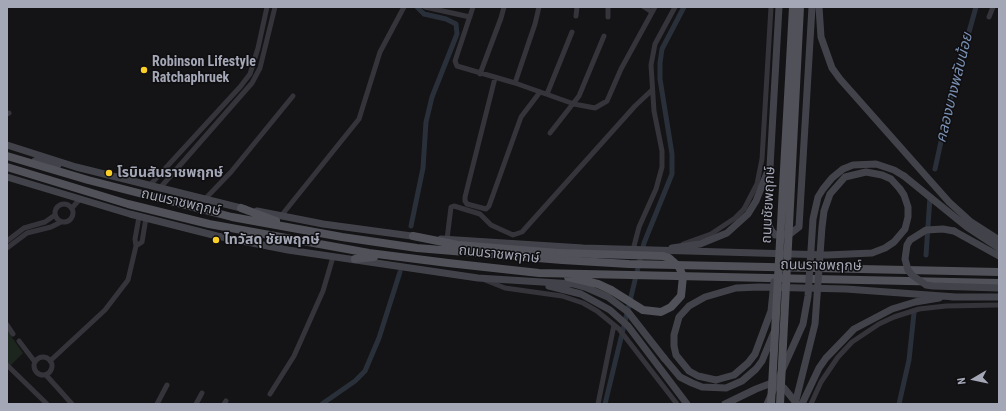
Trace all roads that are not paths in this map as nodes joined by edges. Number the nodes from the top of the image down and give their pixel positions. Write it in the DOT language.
graph roads {
  1 [pos="268,7"];
  2 [pos="274,7"];
  3 [pos="404,7"];
  4 [pos="425,7"];
  5 [pos="473,7"];
  6 [pos="504,7"];
  7 [pos="539,7"];
  8 [pos="577,7"];
  9 [pos="608,7"];
  10 [pos="644,7"];
  11 [pos="675,7"];
  12 [pos="771,7"];
  13 [pos="779,7"];
  14 [pos="791,7"];
  15 [pos="801,7"];
  16 [pos="812,7"];
  17 [pos="819,7"];
  18 [pos="993,7"];
  19 [pos="442,9"];
  20 [pos="653,9"];
  21 [pos="576,16"];
  22 [pos="470,17"];
  23 [pos="608,17"];
  24 [pos="989,17"];
  25 [pos="572,32"];
  26 [pos="604,36"];
  27 [pos="794,40"];
  28 [pos="480,74"];
  29 [pos="495,78"];
  30 [pos="515,83"];
  31 [pos="240,87"];
  32 [pos="652,90"];
  33 [pos="540,92"];
  34 [pos="244,93"];
  35 [pos="547,94"];
  36 [pos="293,96"];
  37 [pos="574,104"];
  38 [pos="550,133"];
  39 [pos="7,145"];
  40 [pos="10,157"];
  41 [pos="770,161"];
  42 [pos="7,167"];
  43 [pos="76,167"];
  44 [pos="7,177"];
  45 [pos="150,185"];
  46 [pos="160,188"];
  47 [pos="205,199"];
  48 [pos="79,200"];
  49 [pos="72,208"];
  50 [pos="241,208"];
  51 [pos="55,215"];
  52 [pos="282,216"];
  53 [pos="143,218"];
  54 [pos="61,222"];
  55 [pos="296,228"];
  56 [pos="413,236"];
  57 [pos="447,239"];
  58 [pos="999,240"];
  59 [pos="7,241"];
  60 [pos="7,248"];
  61 [pos="675,248"];
  62 [pos="999,248"];
  63 [pos="636,250"];
  64 [pos="662,251"];
  65 [pos="391,255"];
  66 [pos="999,256"];
  67 [pos="333,257"];
  68 [pos="355,259"];
  69 [pos="999,272"];
  70 [pos="539,273"];
  71 [pos="478,278"];
  72 [pos="535,283"];
  73 [pos="999,283"];
  74 [pos="999,288"];
  75 [pos="956,297"];
  76 [pos="999,297"];
  77 [pos="999,305"];
  78 [pos="7,325"];
  79 [pos="617,327"];
  80 [pos="14,334"];
  81 [pos="19,341"];
  82 [pos="50,361"];
  83 [pos="35,362"];
  84 [pos="7,365"];
  85 [pos="46,374"];
  86 [pos="167,385"];
  87 [pos="202,393"];
  88 [pos="270,394"];
  89 [pos="47,404"];
  90 [pos="72,404"];
  91 [pos="157,404"];
  92 [pos="196,404"];
  93 [pos="598,404"];
  94 [pos="677,404"];
  95 [pos="687,404"];
  96 [pos="724,404"];
  97 [pos="767,404"];
  98 [pos="771,404"];
  99 [pos="780,404"];
  100 [pos="796,404"];
  101 [pos="802,404"];
  102 [pos="811,404"];
  1 -- 31 [label="street"];
  2 -- 34 [label="street"];
  3 -- 52 [label="street"];
  4 -- 19 [label="street"];
  5 -- 22 [label="street"];
  6 -- 28 [label="street"];
  7 -- 30 [label="street"];
  8 -- 21 [label="street"];
  9 -- 23 [label="street"];
  10 -- 20 [label="street"];
  11 -- 32 [label="street"];
  12 -- 61 [label="street"];
  13 -- 41 [label="main road"];
  14 -- 27 [label="main road"];
  14 -- 98 [label="main road, ถนนชัยพฤกษ์, bridge"];
  15 -- 27 [label="main road"];
  15 -- 99 [label="main road, ถนนชัยพฤกษ์, bridge"];
  16 -- 41 [label="main road"];
  17 -- 58 [label="main road"];
  18 -- 24 [label="street"];
  19 -- 22 [label="street"];
  20 -- 37 [label="street"];
  22 -- 28 [label="street"];
  25 -- 35 [label="street"];
  26 -- 37 [label="street"];
  27 -- 72 [label="main road, bridge"];
  27 -- 75 [label="main road, bridge"];
  28 -- 29 [label="street"];
  29 -- 30 [label="street"];
  29 -- 33 [label="street"];
  30 -- 33 [label="street"];
  31 -- 34 [label="street"];
  31 -- 45 [label="street"];
  32 -- 57 [label="street"];
  32 -- 63 [label="street"];
  33 -- 35 [label="street"];
  34 -- 46 [label="street"];
  35 -- 37 [label="street"];
  36 -- 47 [label="street"];
  37 -- 38 [label="street"];
  39 -- 43 [label="main road, ถนนราชพฤกษ์"];
  40 -- 43 [label="main road"];
  40 -- 55 [label="main road, ถนนราชพฤกษ์"];
  41 -- 61 [label="main road"];
  42 -- 65 [label="main road, ถนนราชพฤกษ์"];
  43 -- 45 [label="main road, ถนนราชพฤกษ์"];
  44 -- 48 [label="main road, ถนนราชพฤกษ์"];
  45 -- 46 [label="main road, ถนนราชพฤกษ์"];
  46 -- 47 [label="main road, ถนนราชพฤกษ์"];
  47 -- 50 [label="main road, ถนนราชพฤกษ์"];
  48 -- 49 [label="street"];
  48 -- 53 [label="main road, ถนนราชพฤกษ์"];
  49 -- 51 [label="street"];
  49 -- 54 [label="street"];
  50 -- 52 [label="main road, ถนนราชพฤกษ์"];
  50 -- 55 [label="main road"];
  51 -- 54 [label="street"];
  51 -- 59 [label="street"];
  52 -- 56 [label="main road, ถนนราชพฤกษ์"];
  53 -- 67 [label="main road, ถนนราชพฤกษ์"];
  53 -- 82 [label="street"];
  54 -- 60 [label="street"];
  55 -- 69 [label="main road, ถนนราชพฤกษ์"];
  56 -- 57 [label="main road, ถนนราชพฤกษ์"];
  56 -- 70 [label="main road, bridge"];
  57 -- 63 [label="main road, ถนนราชพฤกษ์"];
  61 -- 64 [label="main road"];
  62 -- 97 [label="main road, bridge"];
  63 -- 64 [label="main road, ถนนราชพฤกษ์"];
  64 -- 100 [label="main road, bridge"];
  65 -- 68 [label="main road"];
  65 -- 70 [label="main road, ถนนราชพฤกษ์"];
  66 -- 74 [label="main road, bridge"];
  67 -- 68 [label="main road, ถนนราชพฤกษ์"];
  67 -- 88 [label="street"];
  68 -- 71 [label="main road, ถนนราชพฤกษ์"];
  70 -- 73 [label="main road, ถนนราชพฤกษ์"];
  71 -- 72 [label="main road, ถนนราชพฤกษ์"];
  71 -- 79 [label="street"];
  72 -- 95 [label="main road"];
  75 -- 76 [label="main road"];
  75 -- 101 [label="main road"];
  77 -- 102 [label="street"];
  78 -- 80 [label="street"];
  79 -- 93 [label="street"];
  79 -- 94 [label="street"];
  81 -- 83 [label="street"];
  82 -- 83 [label="street"];
  82 -- 85 [label="street"];
  83 -- 85 [label="street"];
  84 -- 89 [label="street"];
  85 -- 90 [label="street"];
  86 -- 91 [label="street"];
  87 -- 92 [label="street"];
  96 -- 100 [label="main road"];
}
